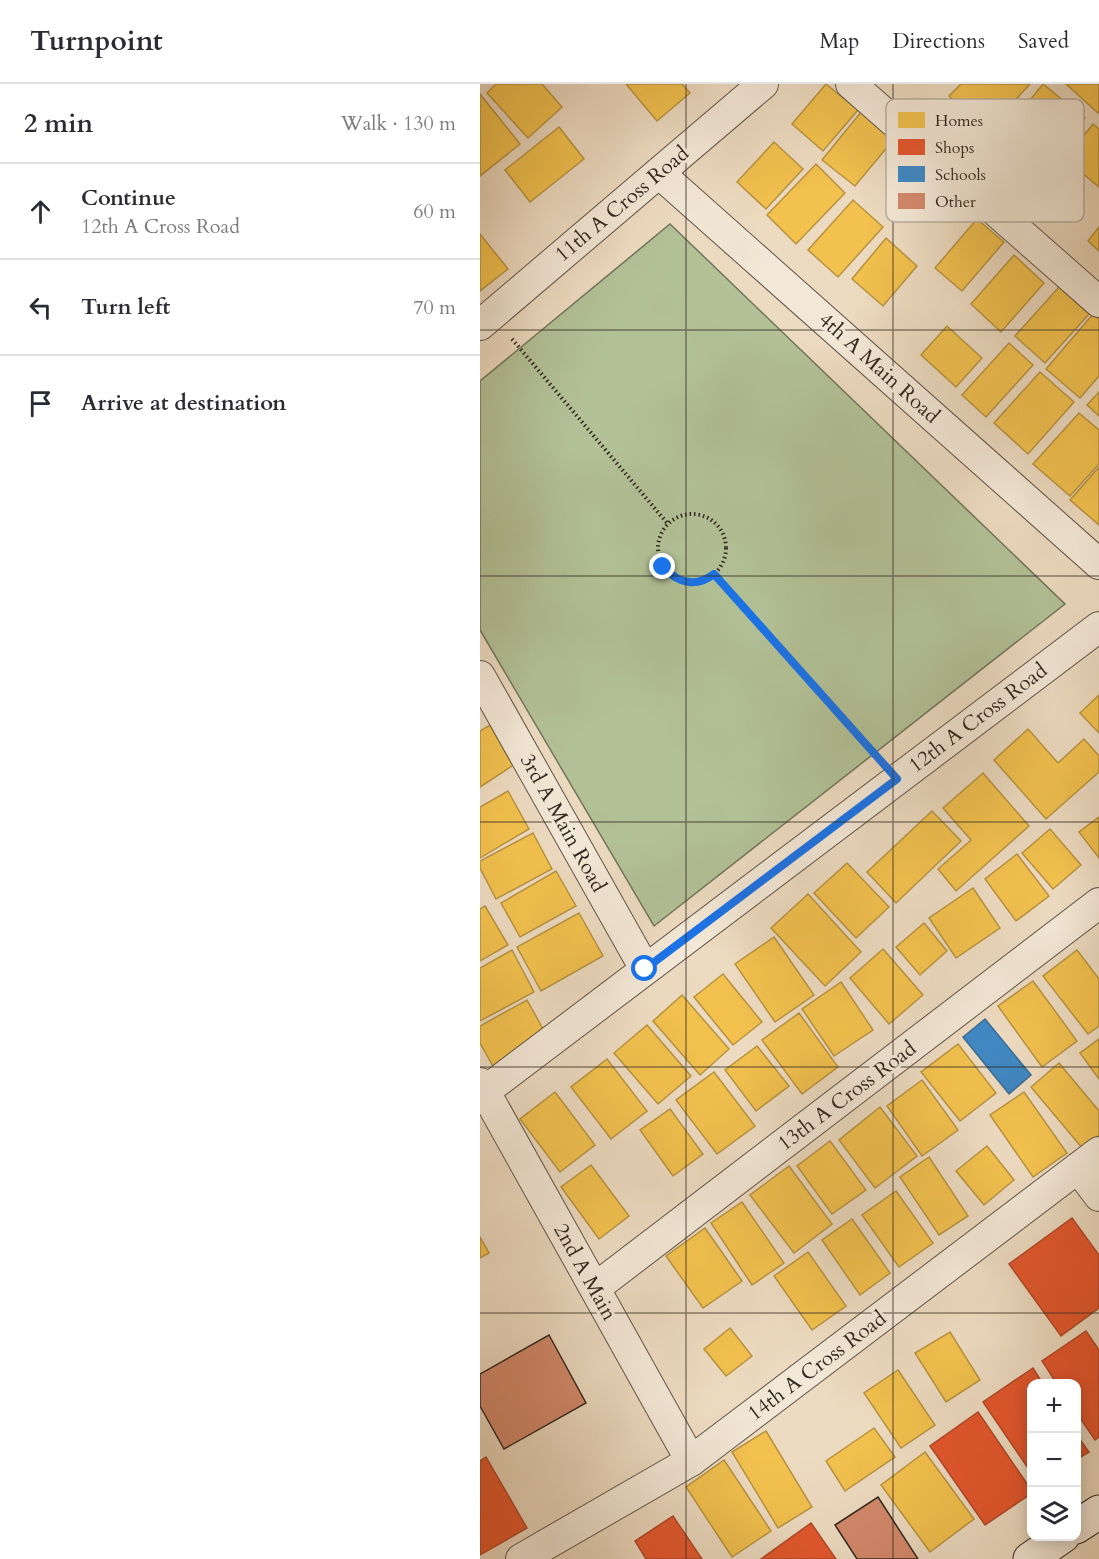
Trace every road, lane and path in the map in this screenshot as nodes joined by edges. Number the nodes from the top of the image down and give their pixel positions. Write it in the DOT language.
graph roads {
  1 [pos="763,84"];
  2 [pos="851,84"];
  3 [pos="886,115"];
  4 [pos="660,173"];
  5 [pos="1007,222"];
  6 [pos="1099,303"];
  7 [pos="486,320"];
  8 [pos="668,524"];
  9 [pos="1099,564"];
  10 [pos="714,574"];
  11 [pos="1099,627"];
  12 [pos="480,676"];
  13 [pos="897,779"];
  14 [pos="1099,903"];
  15 [pos="645,969"];
  16 [pos="482,1087"];
  17 [pos="1088,1160"];
  18 [pos="1099,1196"];
  19 [pos="595,1288"];
  20 [pos="691,1461"];
  21 [pos="1099,1512"];
  22 [pos="1081,1524"];
  23 [pos="1056,1541"];
  24 [pos="521,1559"];
  25 [pos="1030,1559"];
  1 -- 4 [label="street, 11th A Cross Road"];
  2 -- 3 [label="street"];
  4 -- 7 [label="street, 11th A Cross Road"];
  4 -- 9 [label="street, 4th A Main Road"];
  5 -- 6 [label="street"];
  7 -- 8 [label="path"];
  8 -- 10 [label="path"];
  8 -- 10 [label="path"];
  10 -- 13 [label="path"];
  11 -- 13 [label="street, 12th A Cross Road"];
  12 -- 15 [label="street, 3rd A Main Road"];
  13 -- 15 [label="street, 12th A Cross Road"];
  14 -- 19 [label="street, 13th A Cross Road"];
  15 -- 16 [label="street, 12th A Cross Road"];
  16 -- 19 [label="street, 2nd A Main"];
  17 -- 18 [label="street"];
  17 -- 20 [label="street, 14th A Cross Road"];
  19 -- 20 [label="street, 2nd A Main"];
  20 -- 24 [label="street, 14th A Cross Road"];
  21 -- 22 [label="main road"];
  23 -- 25 [label="main road"];
}
